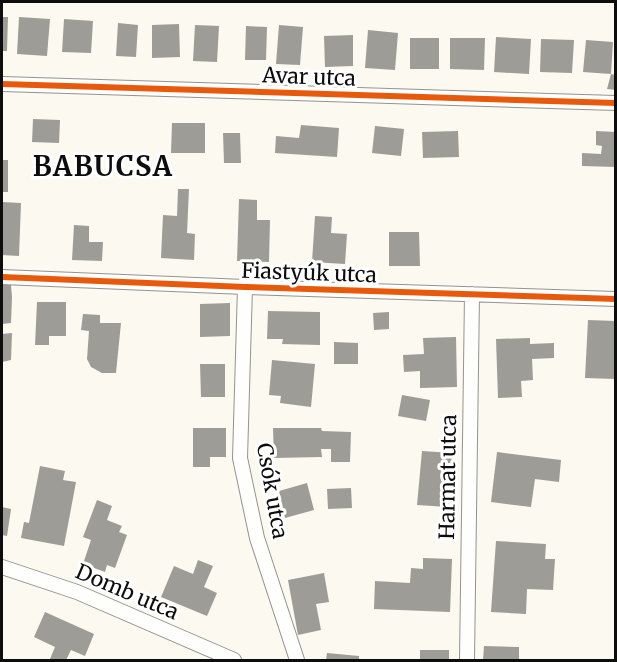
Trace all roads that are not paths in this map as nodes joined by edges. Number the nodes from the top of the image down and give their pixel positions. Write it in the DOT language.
graph roads {
  1 [pos="2,84"];
  2 [pos="615,104"];
  3 [pos="2,277"];
  4 [pos="245,288"];
  5 [pos="472,294"];
  6 [pos="615,299"];
  7 [pos="2,567"];
  8 [pos="234,660"];
  9 [pos="297,660"];
  10 [pos="467,660"];
  1 -- 2 [label="street, Avar utca"];
  3 -- 4 [label="street, Fiastyúk utca"];
  4 -- 5 [label="street, Fiastyúk utca"];
  4 -- 9 [label="street, Csók utca"];
  5 -- 6 [label="street, Fiastyúk utca"];
  5 -- 10 [label="street, Harmat utca"];
  7 -- 8 [label="street, Domb utca"];
}
